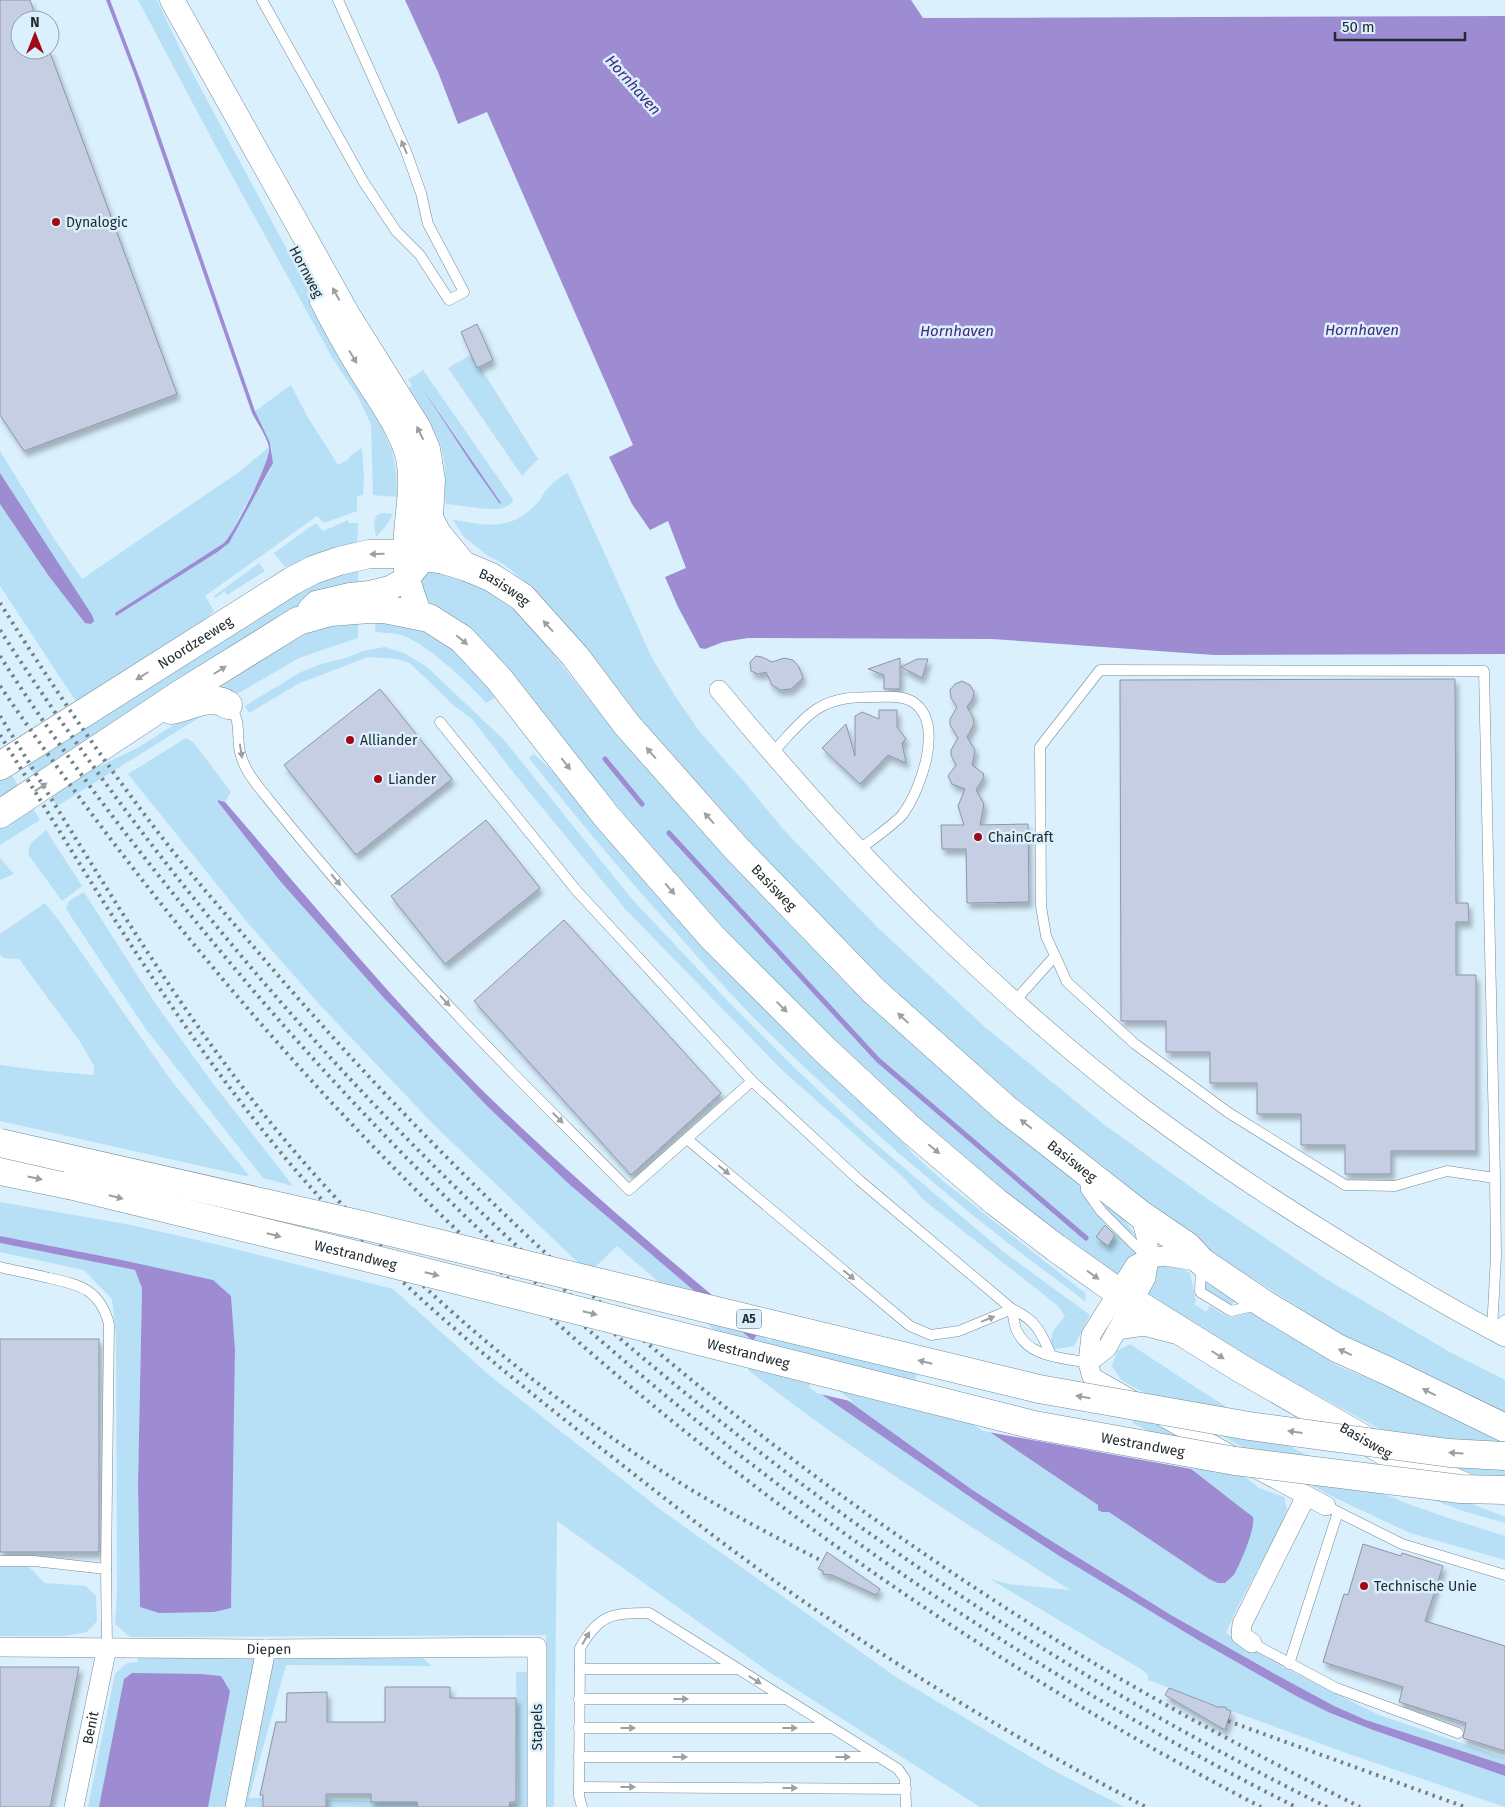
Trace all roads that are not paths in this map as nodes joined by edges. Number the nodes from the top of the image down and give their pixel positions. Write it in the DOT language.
graph roads {
  1 [pos="160,0"];
  2 [pos="172,0"];
  3 [pos="262,0"];
  4 [pos="338,0"];
  5 [pos="431,518"];
  6 [pos="413,563"];
  7 [pos="467,567"];
  8 [pos="420,615"];
  9 [pos="298,621"];
  10 [pos="718,690"];
  11 [pos="228,705"];
  12 [pos="150,715"];
  13 [pos="440,722"];
  14 [pos="771,754"];
  15 [pos="0,766"];
  16 [pos="0,814"];
  17 [pos="859,850"];
  18 [pos="1055,956"];
  19 [pos="1015,1001"];
  20 [pos="752,1081"];
  21 [pos="686,1139"];
  22 [pos="0,1143"];
  23 [pos="1084,1170"];
  24 [pos="0,1171"];
  25 [pos="1495,1178"];
  26 [pos="1140,1214"];
  27 [pos="1149,1258"];
  28 [pos="1202,1262"];
  29 [pos="0,1267"];
  30 [pos="1125,1297"];
  31 [pos="1012,1309"];
  32 [pos="1500,1329"];
  33 [pos="1117,1330"];
  34 [pos="1191,1338"];
  35 [pos="1052,1355"];
  36 [pos="1088,1363"];
  37 [pos="1505,1428"];
  38 [pos="1505,1456"];
  39 [pos="1505,1490"];
  40 [pos="1306,1496"];
  41 [pos="1505,1503"];
  42 [pos="1332,1509"];
  43 [pos="0,1561"];
  44 [pos="106,1569"];
  45 [pos="1505,1575"];
  46 [pos="1252,1643"];
  47 [pos="0,1647"];
  48 [pos="107,1647"];
  49 [pos="537,1647"];
  50 [pos="266,1649"];
  51 [pos="1289,1664"];
  52 [pos="580,1669"];
  53 [pos="738,1669"];
  54 [pos="579,1699"];
  55 [pos="786,1699"];
  56 [pos="579,1728"];
  57 [pos="832,1728"];
  58 [pos="1458,1732"];
  59 [pos="579,1757"];
  60 [pos="878,1757"];
  61 [pos="579,1787"];
  62 [pos="906,1789"];
  63 [pos="74,1807"];
  64 [pos="235,1807"];
  65 [pos="537,1807"];
  66 [pos="582,1807"];
  67 [pos="906,1807"];
  1 -- 6 [label="street, Hornweg, one-way"];
  5 -- 2 [label="street, Hornweg, one-way"];
  3 -- 4 [label="lane, one-way"];
  5 -- 6 [label="street, Hornweg"];
  5 -- 7 [label="street"];
  6 -- 7 [label="main road, Basisweg"];
  6 -- 8 [label="street"];
  6 -- 9 [label="street"];
  6 -- 15 [label="main road, Noordzeeweg, one-way"];
  23 -- 7 [label="main road, Basisweg, one-way"];
  8 -- 9 [label="main road"];
  8 -- 30 [label="main road, Basisweg, one-way"];
  12 -- 9 [label="main road, one-way"];
  10 -- 14 [label="street"];
  11 -- 12 [label="main road"];
  11 -- 21 [label="lane, one-way"];
  16 -- 12 [label="main road, one-way"];
  13 -- 20 [label="lane"];
  14 -- 17 [label="street"];
  14 -- 17 [label="lane"];
  17 -- 19 [label="street"];
  18 -- 19 [label="lane"];
  18 -- 25 [label="lane"];
  18 -- 25 [label="lane"];
  19 -- 32 [label="street"];
  20 -- 21 [label="lane"];
  20 -- 31 [label="lane"];
  21 -- 31 [label="lane, one-way"];
  38 -- 22 [label="main road, A5, one-way, bridge"];
  23 -- 26 [label="main road, Basisweg"];
  23 -- 27 [label="lane"];
  24 -- 39 [label="main road, Westrandweg, one-way, bridge"];
  25 -- 32 [label="lane"];
  26 -- 27 [label="street"];
  26 -- 28 [label="main road, Basisweg"];
  27 -- 28 [label="street, Basisweg"];
  27 -- 30 [label="street"];
  37 -- 28 [label="main road, Basisweg, one-way"];
  29 -- 44 [label="lane"];
  30 -- 33 [label="street"];
  30 -- 34 [label="main road, Basisweg"];
  30 -- 36 [label="street"];
  31 -- 35 [label="lane"];
  31 -- 35 [label="lane"];
  33 -- 34 [label="street"];
  33 -- 36 [label="street"];
  34 -- 41 [label="main road, Basisweg, one-way"];
  35 -- 36 [label="lane"];
  36 -- 40 [label="street"];
  40 -- 42 [label="street"];
  40 -- 46 [label="street"];
  42 -- 45 [label="lane"];
  42 -- 51 [label="lane"];
  43 -- 44 [label="lane"];
  44 -- 48 [label="lane"];
  46 -- 51 [label="lane"];
  47 -- 48 [label="street, Diepen"];
  48 -- 50 [label="street, Diepen"];
  48 -- 63 [label="street, Benit"];
  49 -- 50 [label="street, Diepen"];
  49 -- 65 [label="street, Stapels"];
  50 -- 64 [label="street"];
  51 -- 58 [label="lane"];
  52 -- 53 [label="lane"];
  52 -- 53 [label="lane, one-way"];
  52 -- 54 [label="lane"];
  53 -- 55 [label="lane, one-way"];
  54 -- 55 [label="lane, one-way"];
  54 -- 56 [label="lane"];
  55 -- 57 [label="lane"];
  56 -- 57 [label="lane, one-way"];
  56 -- 59 [label="lane"];
  57 -- 60 [label="lane"];
  59 -- 60 [label="lane, one-way"];
  59 -- 61 [label="lane"];
  60 -- 62 [label="lane"];
  61 -- 62 [label="lane, one-way"];
  61 -- 66 [label="lane"];
  62 -- 67 [label="lane"];
}
